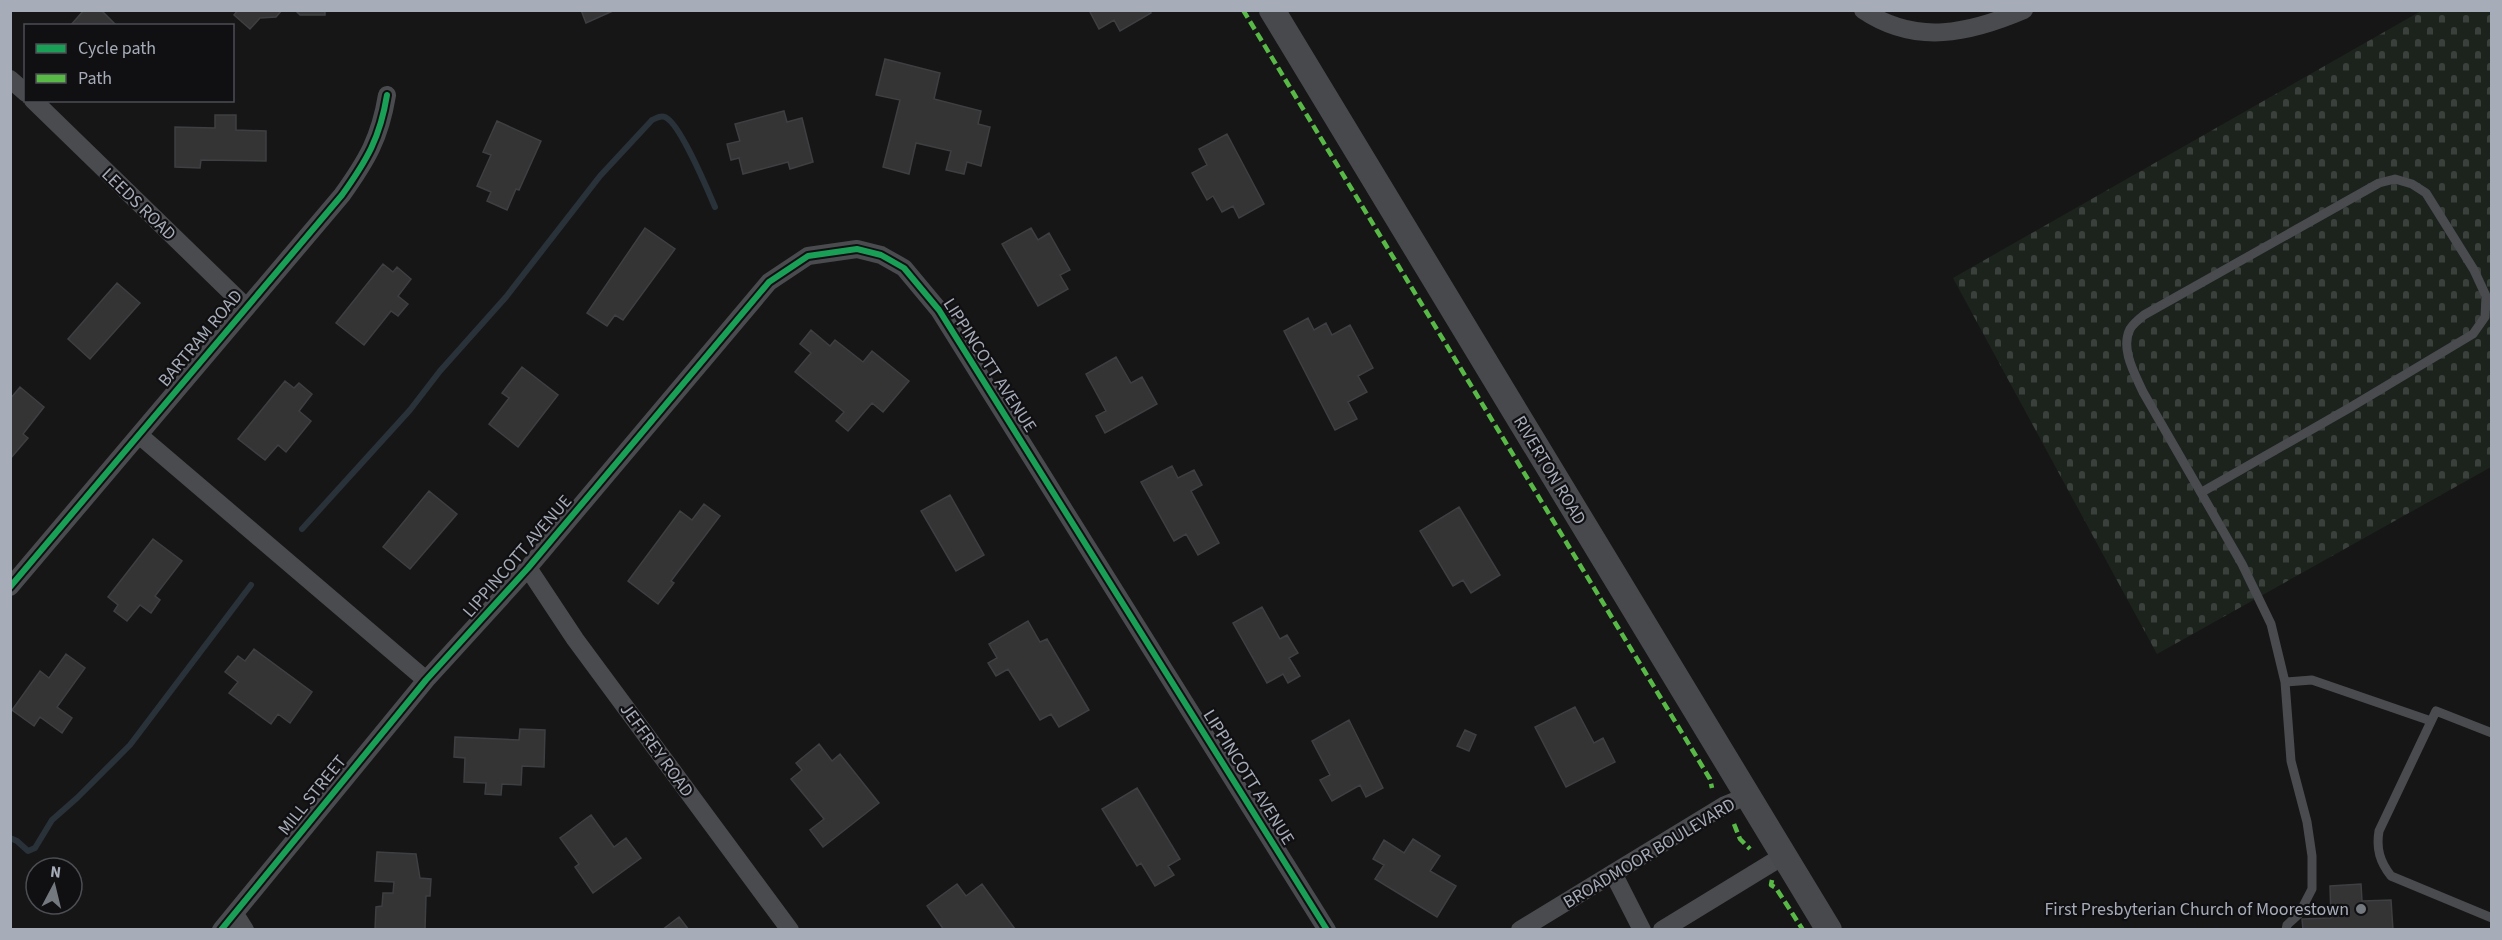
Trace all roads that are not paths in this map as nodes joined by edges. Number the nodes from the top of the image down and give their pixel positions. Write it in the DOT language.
graph roads {
  1 [pos="1272,10"];
  2 [pos="1863,10"];
  3 [pos="2024,10"];
  4 [pos="10,79"];
  5 [pos="24,91"];
  6 [pos="387,95"];
  7 [pos="35,102"];
  8 [pos="246,307"];
  9 [pos="139,435"];
  10 [pos="2202,492"];
  11 [pos="528,568"];
  12 [pos="10,587"];
  13 [pos="426,680"];
  14 [pos="2285,682"];
  15 [pos="2431,721"];
  16 [pos="2492,733"];
  17 [pos="1747,796"];
  18 [pos="1783,856"];
  19 [pos="1613,873"];
  20 [pos="235,914"];
  21 [pos="2492,918"];
  22 [pos="221,930"];
  23 [pos="245,930"];
  24 [pos="790,930"];
  25 [pos="1327,930"];
  26 [pos="1520,930"];
  27 [pos="1642,930"];
  28 [pos="1662,930"];
  29 [pos="1829,930"];
  30 [pos="2286,930"];
  1 -- 17 [label="main road, RIVERTON ROAD"];
  2 -- 3 [label="street"];
  4 -- 5 [label="street"];
  6 -- 8 [label="street, BARTRAM ROAD"];
  7 -- 8 [label="street, LEEDS ROAD"];
  8 -- 9 [label="street, BARTRAM ROAD"];
  9 -- 12 [label="street, BARTRAM ROAD"];
  9 -- 13 [label="street"];
  10 -- 10 [label="lane"];
  10 -- 14 [label="lane"];
  11 -- 13 [label="street, LIPPINCOTT AVENUE"];
  11 -- 24 [label="street, JEFFREY ROAD"];
  11 -- 25 [label="street, LIPPINCOTT AVENUE"];
  13 -- 20 [label="street, MILL STREET"];
  14 -- 15 [label="lane"];
  14 -- 30 [label="lane"];
  15 -- 16 [label="lane"];
  15 -- 21 [label="lane"];
  17 -- 18 [label="main road, RIVERTON ROAD"];
  17 -- 19 [label="street, BROADMOOR BOULEVARD"];
  18 -- 28 [label="street"];
  18 -- 29 [label="main road, RIVERTON ROAD"];
  19 -- 26 [label="street, BROADMOOR BOULEVARD"];
  19 -- 27 [label="street"];
  20 -- 22 [label="street, MILL STREET"];
  20 -- 23 [label="street"];
}
